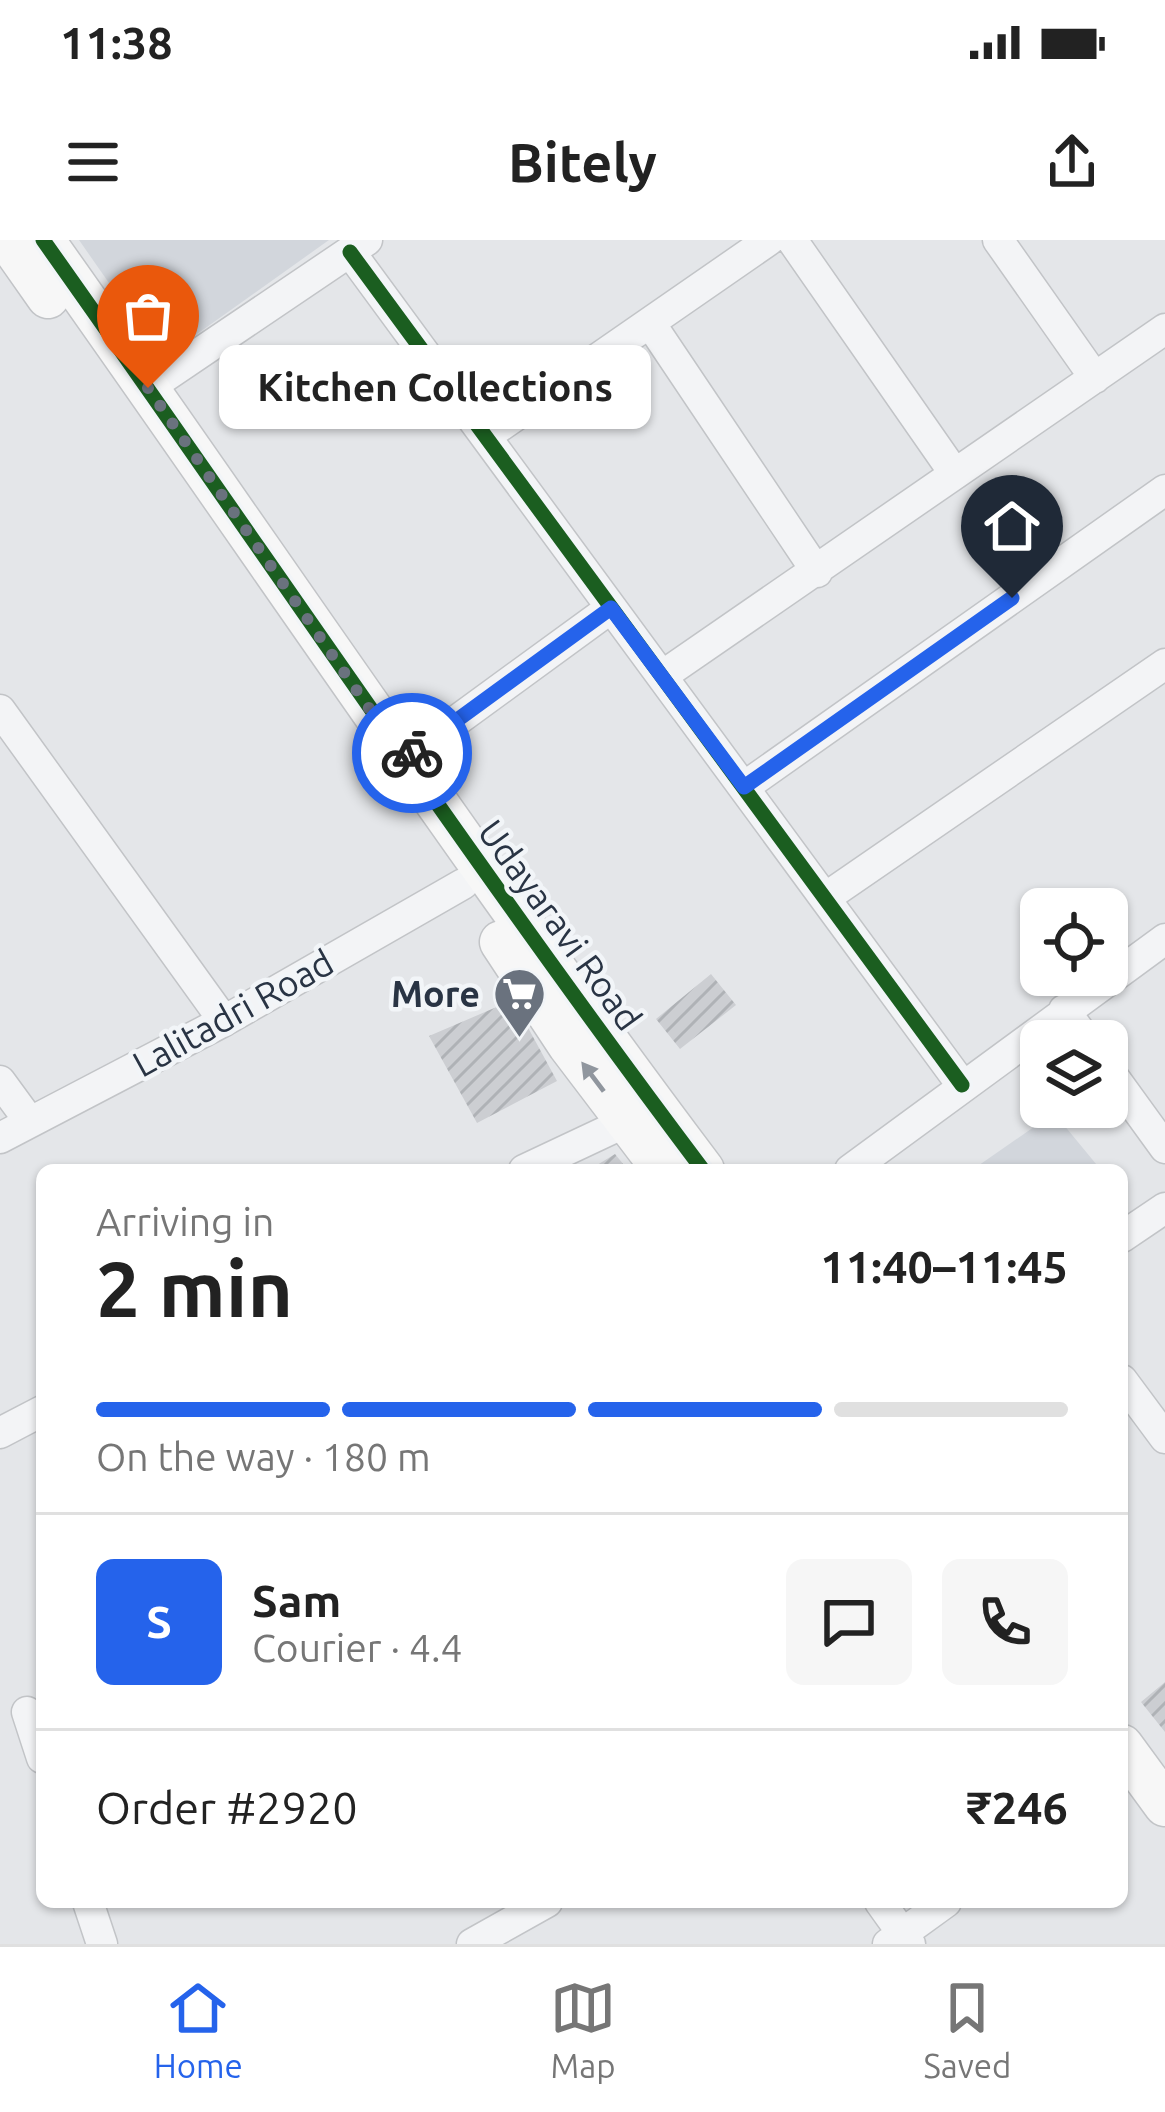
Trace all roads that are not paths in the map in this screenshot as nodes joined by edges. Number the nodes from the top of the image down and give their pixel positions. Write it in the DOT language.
graph roads {
  1 [pos="8,240"];
  2 [pos="43,240"];
  3 [pos="769,240"];
  4 [pos="792,240"];
  5 [pos="998,240"];
  6 [pos="359,246"];
  7 [pos="650,323"];
  8 [pos="1165,329"];
  9 [pos="1095,378"];
  10 [pos="148,388"];
  11 [pos="485,436"];
  12 [pos="955,474"];
  13 [pos="1165,490"];
  14 [pos="817,572"];
  15 [pos="611,608"];
  16 [pos="1165,664"];
  17 [pos="662,676"];
  18 [pos="0,710"];
  19 [pos="404,759"];
  20 [pos="744,787"];
  21 [pos="463,884"];
  22 [pos="825,898"];
  23 [pos="1165,939"];
  24 [pos="1064,1010"];
  25 [pos="1071,1020"];
  26 [pos="224,1021"];
  27 [pos="0,1081"];
  28 [pos="962,1085"];
  29 [pos="1128,1097"];
  30 [pos="642,1114"];
  31 [pos="30,1122"];
  32 [pos="0,1138"];
  33 [pos="1165,1148"];
  34 [pos="537,1164"];
  35 [pos="662,1164"];
  36 [pos="696,1164"];
  37 [pos="858,1164"];
  38 [pos="1165,1208"];
  39 [pos="1128,1234"];
  40 [pos="1128,1388"];
  41 [pos="36,1414"];
  42 [pos="0,1433"];
  43 [pos="1165,1438"];
  44 [pos="23,1714"];
  45 [pos="36,1744"];
  46 [pos="1128,1764"];
  47 [pos="1165,1805"];
  48 [pos="90,1908"];
  49 [pos="536,1908"];
  50 [pos="883,1908"];
  51 [pos="939,1908"];
  52 [pos="900,1940"];
  53 [pos="101,1944"];
  54 [pos="472,1944"];
  1 -- 21 [label="street, Udayaravi Road"];
  2 -- 10 [label="street, Udayaravi Road"];
  3 -- 7 [label="street"];
  4 -- 12 [label="street"];
  5 -- 9 [label="street"];
  6 -- 10 [label="street"];
  6 -- 11 [label="street"];
  7 -- 11 [label="street"];
  7 -- 14 [label="street"];
  8 -- 9 [label="street"];
  9 -- 12 [label="street"];
  10 -- 19 [label="street, Udayaravi Road"];
  11 -- 15 [label="street"];
  12 -- 14 [label="street"];
  13 -- 20 [label="street"];
  14 -- 17 [label="street"];
  15 -- 17 [label="street"];
  15 -- 19 [label="street"];
  16 -- 22 [label="street"];
  17 -- 20 [label="street"];
  18 -- 26 [label="street"];
  19 -- 30 [label="street, Udayaravi Road"];
  20 -- 22 [label="street"];
  21 -- 26 [label="street, Lalitadri Road"];
  30 -- 21 [label="street, Udayaravi Road, one-way"];
  22 -- 28 [label="street"];
  23 -- 24 [label="street"];
  24 -- 25 [label="street"];
  24 -- 28 [label="street"];
  26 -- 31 [label="street, Lalitadri Road"];
  27 -- 31 [label="street"];
  28 -- 37 [label="street"];
  29 -- 33 [label="street"];
  30 -- 34 [label="street"];
  30 -- 35 [label="street, Udayaravi Road"];
  30 -- 36 [label="street, Udayaravi Road"];
  31 -- 32 [label="street, Lalitadri Road"];
  38 -- 39 [label="street"];
  40 -- 43 [label="street"];
  41 -- 42 [label="street"];
  44 -- 45 [label="street"];
  46 -- 47 [label="street"];
  48 -- 53 [label="street"];
  49 -- 54 [label="street"];
  50 -- 52 [label="street"];
  51 -- 52 [label="street"];
}
